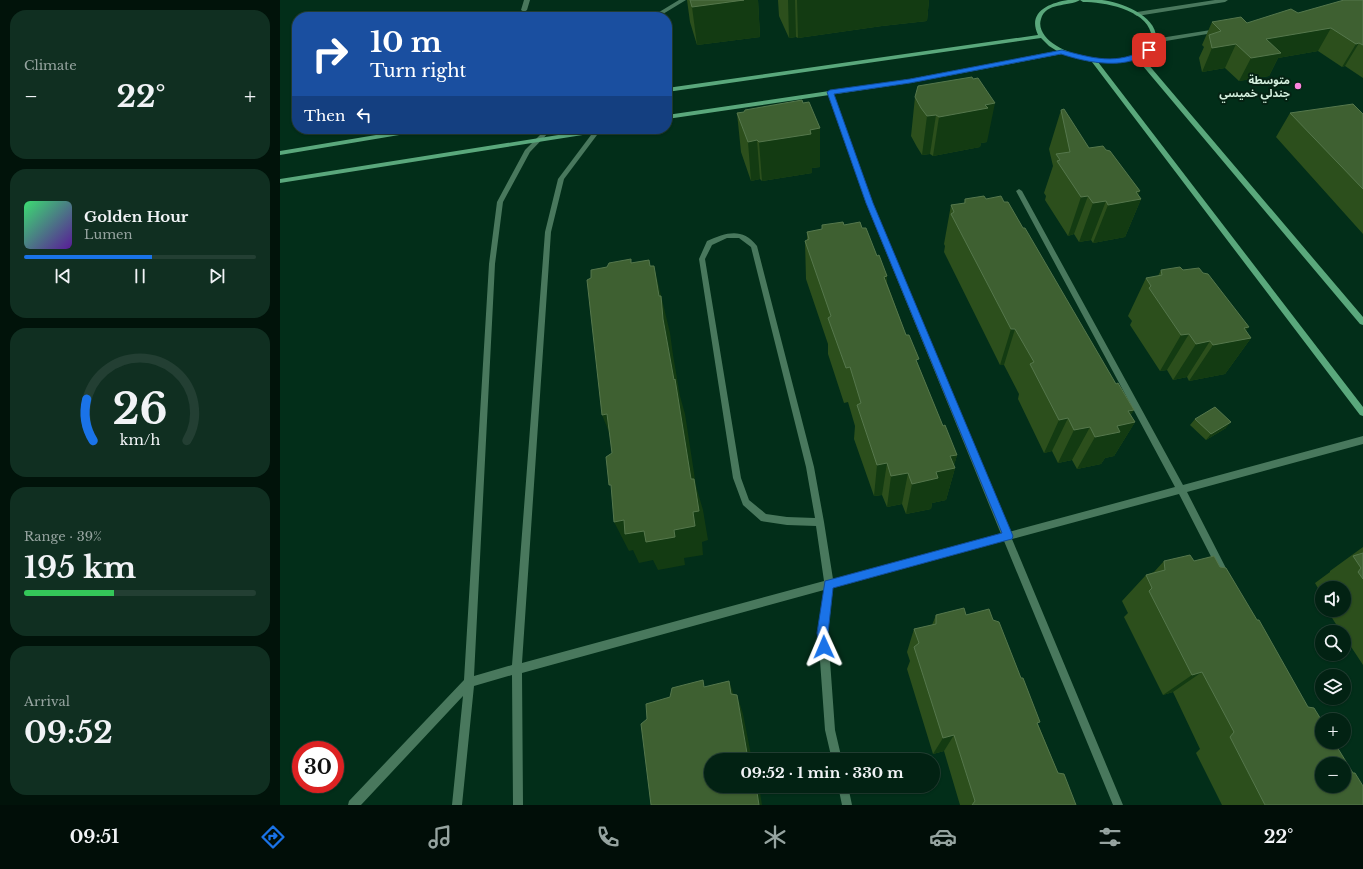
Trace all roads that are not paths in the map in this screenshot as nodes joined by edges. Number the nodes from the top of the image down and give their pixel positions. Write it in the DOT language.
graph roads {
  1 [pos="527,0"];
  2 [pos="683,0"];
  3 [pos="1077,0"];
  4 [pos="1083,0"];
  5 [pos="1093,0"];
  6 [pos="1225,0"];
  7 [pos="1063,1"];
  8 [pos="524,10"];
  9 [pos="663,12"];
  10 [pos="1137,14"];
  11 [pos="1224,29"];
  12 [pos="1041,36"];
  13 [pos="1154,41"];
  14 [pos="1062,52"];
  15 [pos="1138,56"];
  16 [pos="1094,61"];
  17 [pos="672,89"];
  18 [pos="830,92"];
  19 [pos="672,116"];
  20 [pos="393,134"];
  21 [pos="544,134"];
  22 [pos="575,134"];
  23 [pos="593,134"];
  24 [pos="537,141"];
  25 [pos="280,153"];
  26 [pos="280,181"];
  27 [pos="1019,191"];
  28 [pos="1363,322"];
  29 [pos="1363,413"];
  30 [pos="1363,440"];
  31 [pos="1181,489"];
  32 [pos="820,522"];
  33 [pos="1008,536"];
  34 [pos="829,584"];
  35 [pos="1232,588"];
  36 [pos="517,670"];
  37 [pos="469,682"];
  38 [pos="835,753"];
  39 [pos="844,793"];
  40 [pos="353,805"];
  41 [pos="457,805"];
  42 [pos="518,805"];
  43 [pos="847,805"];
  44 [pos="1118,805"];
  1 -- 8 [label="street"];
  2 -- 9 [label="street"];
  3 -- 7 [label="street"];
  4 -- 5 [label="street"];
  5 -- 10 [label="street"];
  6 -- 10 [label="street"];
  7 -- 12 [label="street"];
  10 -- 13 [label="street"];
  11 -- 13 [label="street"];
  12 -- 14 [label="street"];
  12 -- 17 [label="street"];
  13 -- 15 [label="street"];
  14 -- 16 [label="street"];
  14 -- 18 [label="street"];
  15 -- 16 [label="street"];
  15 -- 28 [label="street"];
  16 -- 29 [label="street"];
  18 -- 19 [label="street"];
  18 -- 33 [label="street"];
  20 -- 25 [label="street"];
  21 -- 24 [label="street"];
  22 -- 24 [label="street"];
  23 -- 36 [label="street"];
  24 -- 26 [label="street"];
  24 -- 37 [label="street"];
  27 -- 31 [label="street"];
  30 -- 31 [label="street"];
  31 -- 33 [label="street"];
  31 -- 35 [label="street"];
  32 -- 32 [label="street"];
  32 -- 34 [label="street"];
  33 -- 34 [label="street"];
  33 -- 44 [label="street"];
  34 -- 36 [label="street"];
  34 -- 38 [label="street"];
  36 -- 37 [label="street"];
  36 -- 42 [label="street"];
  37 -- 40 [label="street"];
  37 -- 41 [label="street"];
  39 -- 43 [label="street"];
}
